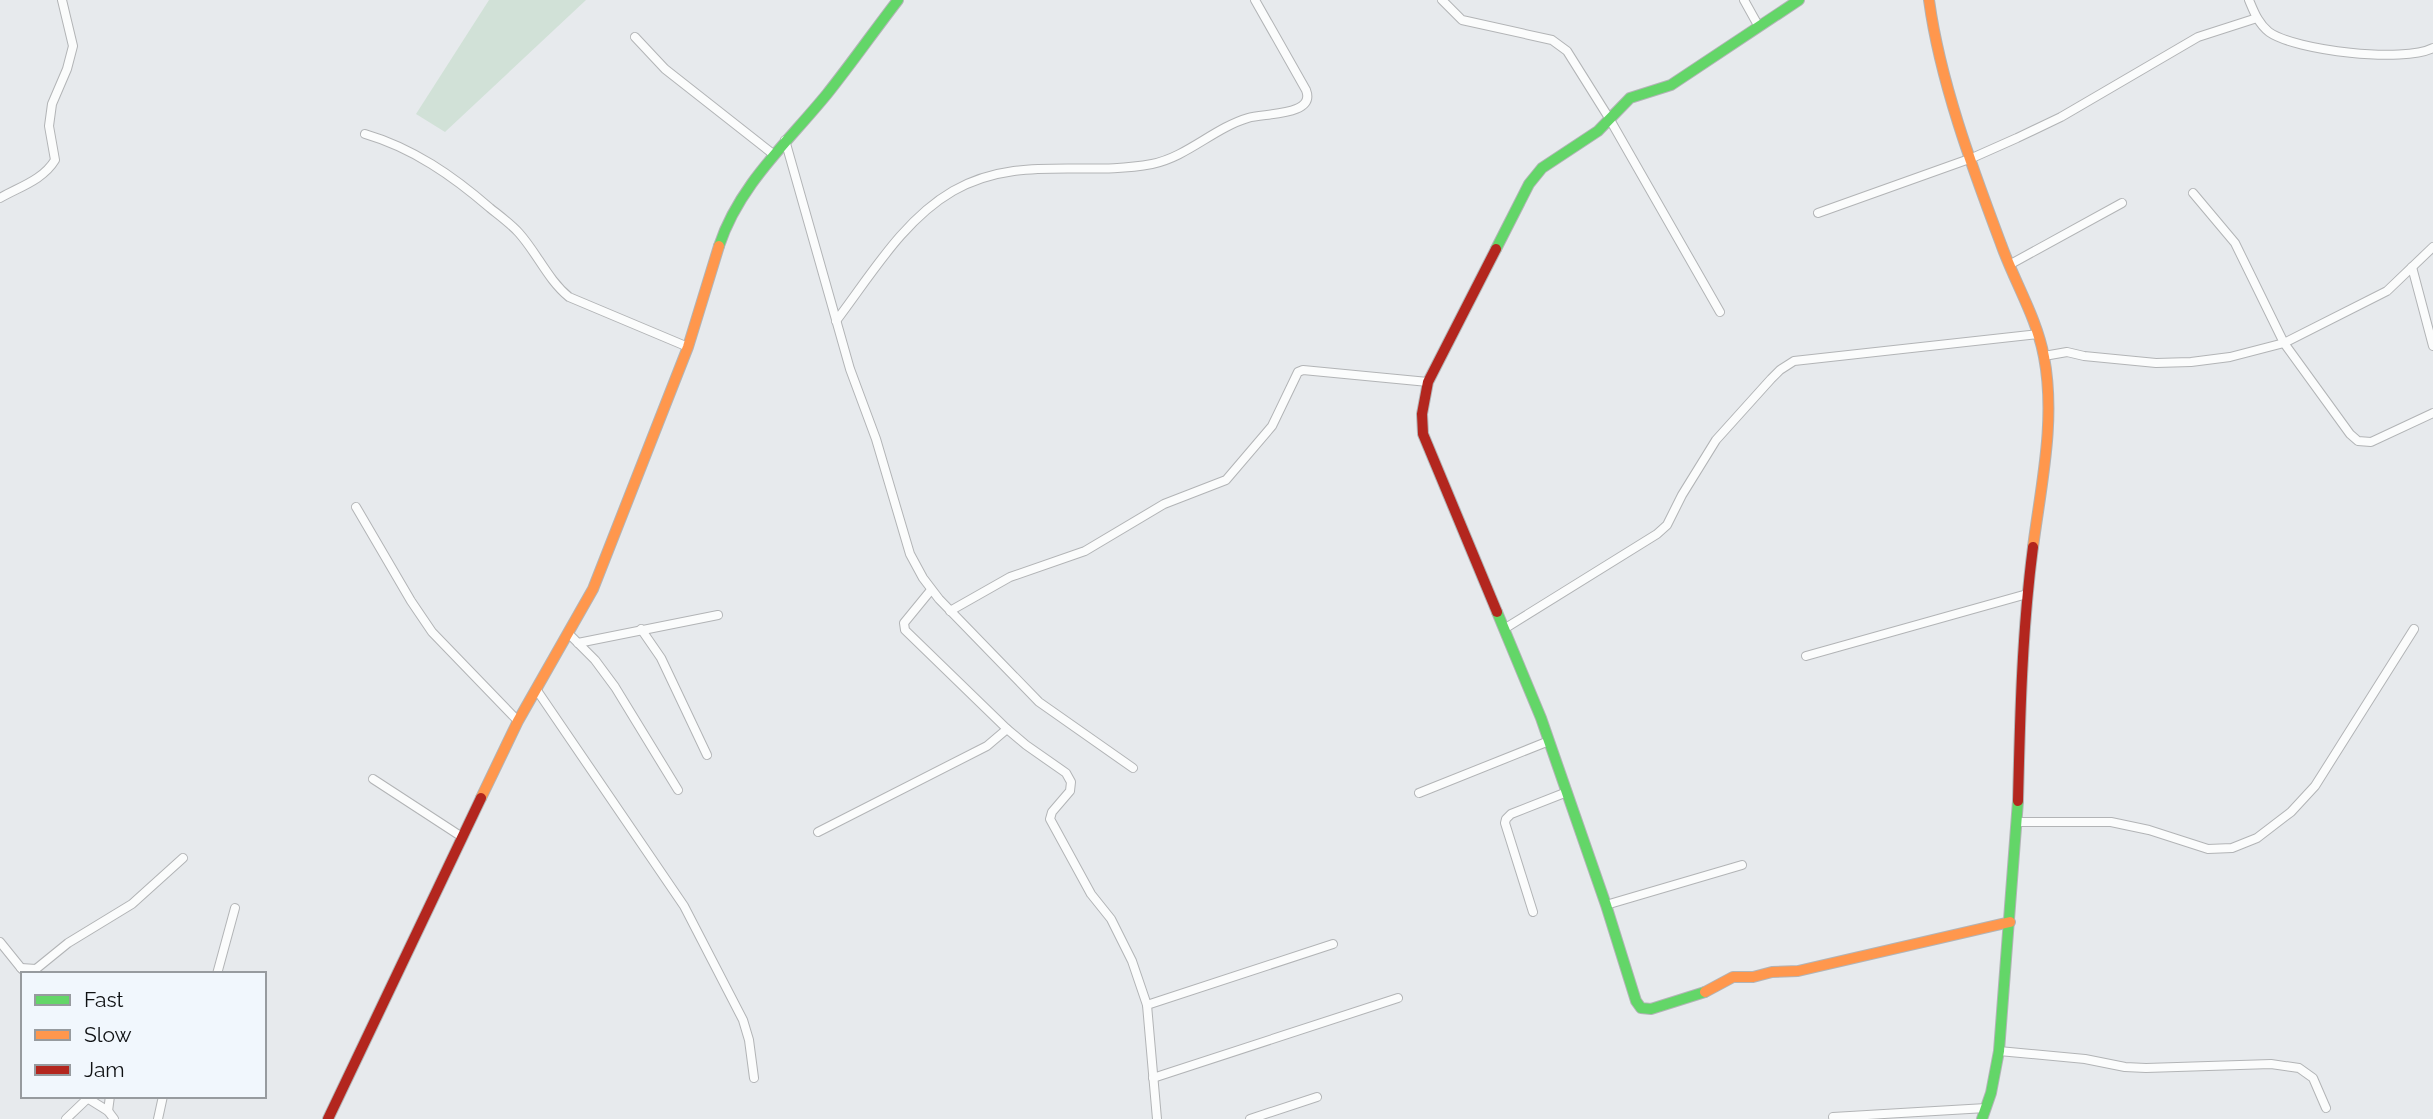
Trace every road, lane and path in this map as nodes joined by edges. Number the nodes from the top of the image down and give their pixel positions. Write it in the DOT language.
graph roads {
  1 [pos="62,0"];
  2 [pos="898,0"];
  3 [pos="1255,0"];
  4 [pos="1442,0"];
  5 [pos="1744,0"];
  6 [pos="1799,0"];
  7 [pos="1929,0"];
  8 [pos="2249,0"];
  9 [pos="2257,18"];
  10 [pos="1759,27"];
  11 [pos="635,37"];
  12 [pos="2433,48"];
  13 [pos="1609,118"];
  14 [pos="365,134"];
  15 [pos="785,140"];
  16 [pos="773,154"];
  17 [pos="1972,158"];
  18 [pos="2193,193"];
  19 [pos="0,198"];
  20 [pos="2122,203"];
  21 [pos="1818,212"];
  22 [pos="2433,247"];
  23 [pos="2009,265"];
  24 [pos="2412,267"];
  25 [pos="1720,312"];
  26 [pos="836,321"];
  27 [pos="2038,334"];
  28 [pos="2284,343"];
  29 [pos="2433,346"];
  30 [pos="688,347"];
  31 [pos="2044,356"];
  32 [pos="1428,382"];
  33 [pos="2433,413"];
  34 [pos="356,507"];
  35 [pos="931,590"];
  36 [pos="2027,594"];
  37 [pos="950,611"];
  38 [pos="718,615"];
  39 [pos="641,629"];
  40 [pos="1504,629"];
  41 [pos="2414,629"];
  42 [pos="569,634"];
  43 [pos="578,643"];
  44 [pos="1806,656"];
  45 [pos="537,689"];
  46 [pos="518,721"];
  47 [pos="1007,729"];
  48 [pos="1549,741"];
  49 [pos="707,754"];
  50 [pos="1133,768"];
  51 [pos="373,779"];
  52 [pos="678,790"];
  53 [pos="1566,792"];
  54 [pos="1419,793"];
  55 [pos="2017,822"];
  56 [pos="818,832"];
  57 [pos="462,837"];
  58 [pos="183,858"];
  59 [pos="1742,864"];
  60 [pos="1606,905"];
  61 [pos="235,908"];
  62 [pos="1533,912"];
  63 [pos="2010,922"];
  64 [pos="0,942"];
  65 [pos="1333,944"];
  66 [pos="24,971"];
  67 [pos="219,972"];
  68 [pos="1398,998"];
  69 [pos="1147,1004"];
  70 [pos="1999,1051"];
  71 [pos="754,1077"];
  72 [pos="1153,1078"];
  73 [pos="1317,1097"];
  74 [pos="85,1098"];
  75 [pos="110,1098"];
  76 [pos="163,1098"];
  77 [pos="2326,1108"];
  78 [pos="108,1111"];
  79 [pos="1984,1114"];
  80 [pos="1833,1116"];
  81 [pos="66,1119"];
  82 [pos="114,1119"];
  83 [pos="158,1119"];
  84 [pos="328,1119"];
  85 [pos="1157,1119"];
  86 [pos="1250,1119"];
  1 -- 19 [label="street"];
  2 -- 15 [label="street"];
  3 -- 26 [label="street"];
  4 -- 13 [label="street"];
  5 -- 10 [label="street"];
  6 -- 10 [label="street"];
  7 -- 17 [label="street"];
  8 -- 9 [label="street"];
  9 -- 12 [label="street"];
  9 -- 17 [label="street"];
  10 -- 13 [label="street"];
  11 -- 16 [label="street"];
  13 -- 25 [label="street"];
  13 -- 32 [label="street"];
  14 -- 30 [label="street"];
  15 -- 16 [label="street"];
  15 -- 26 [label="street"];
  16 -- 30 [label="street"];
  17 -- 21 [label="street"];
  17 -- 23 [label="street"];
  18 -- 28 [label="street"];
  20 -- 23 [label="street"];
  22 -- 24 [label="street"];
  23 -- 27 [label="street"];
  24 -- 28 [label="street"];
  24 -- 29 [label="street"];
  26 -- 35 [label="street"];
  27 -- 31 [label="street"];
  27 -- 40 [label="street"];
  28 -- 31 [label="street"];
  28 -- 33 [label="street"];
  30 -- 42 [label="street"];
  31 -- 36 [label="street"];
  32 -- 37 [label="street"];
  32 -- 40 [label="street"];
  34 -- 46 [label="street"];
  35 -- 37 [label="street"];
  35 -- 47 [label="street"];
  36 -- 44 [label="street"];
  36 -- 55 [label="street"];
  37 -- 50 [label="street"];
  38 -- 39 [label="street"];
  39 -- 43 [label="street"];
  39 -- 49 [label="street"];
  40 -- 48 [label="street"];
  41 -- 55 [label="street"];
  42 -- 43 [label="street"];
  42 -- 45 [label="street"];
  43 -- 52 [label="street"];
  45 -- 46 [label="street"];
  45 -- 71 [label="street"];
  46 -- 57 [label="street"];
  47 -- 56 [label="street"];
  47 -- 69 [label="street"];
  48 -- 53 [label="street"];
  48 -- 54 [label="street"];
  51 -- 57 [label="street"];
  53 -- 60 [label="street"];
  53 -- 62 [label="street"];
  55 -- 63 [label="street"];
  57 -- 84 [label="street"];
  58 -- 66 [label="street"];
  59 -- 60 [label="street"];
  60 -- 63 [label="street"];
  61 -- 67 [label="street"];
  63 -- 70 [label="street"];
  64 -- 66 [label="street"];
  65 -- 69 [label="street"];
  68 -- 72 [label="street"];
  69 -- 72 [label="street"];
  70 -- 77 [label="street"];
  70 -- 79 [label="street"];
  72 -- 85 [label="street"];
  73 -- 86 [label="street"];
  74 -- 78 [label="street"];
  74 -- 81 [label="street"];
  75 -- 78 [label="street"];
  76 -- 83 [label="street"];
  78 -- 82 [label="street"];
  79 -- 80 [label="street"];
}
